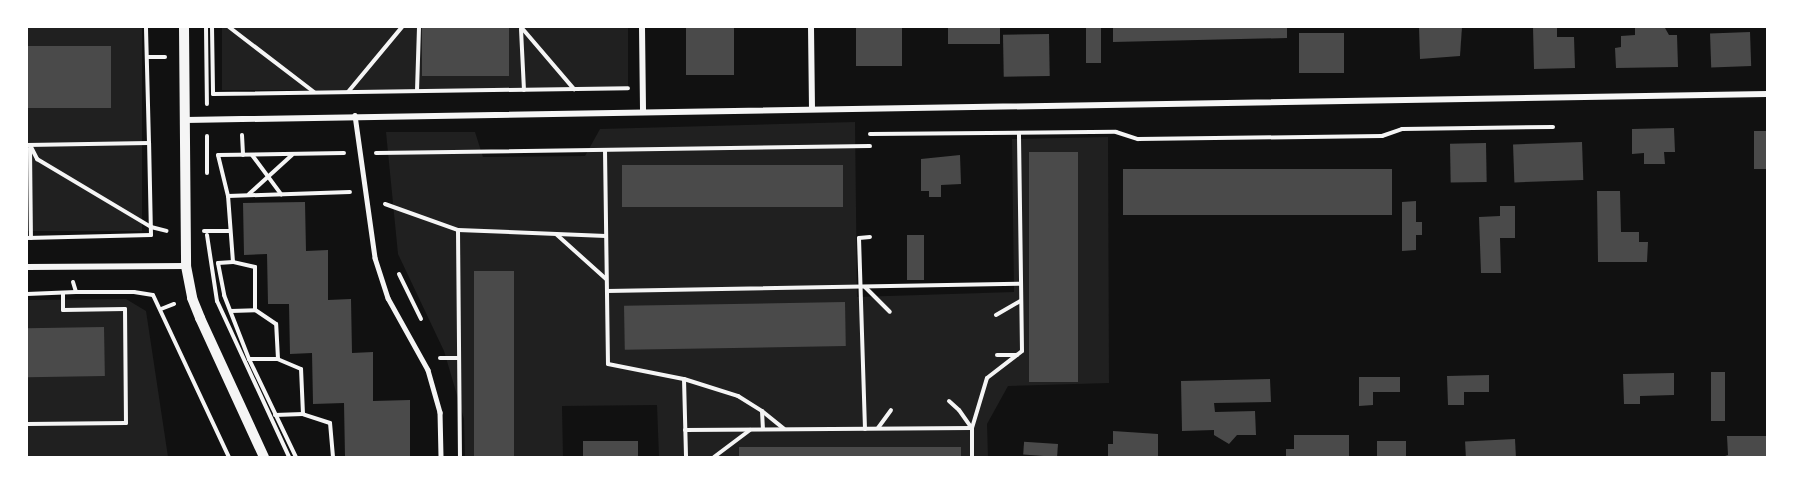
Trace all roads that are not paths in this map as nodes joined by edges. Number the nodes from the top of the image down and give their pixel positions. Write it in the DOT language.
graph roads {
  1 [pos="184,27"];
  2 [pos="642,27"];
  3 [pos="811,27"];
  4 [pos="1767,94"];
  5 [pos="812,109"];
  6 [pos="643,112"];
  7 [pos="355,115"];
  8 [pos="186,120"];
  9 [pos="186,266"];
  10 [pos="27,267"];
  11 [pos="264,457"];
  12 [pos="441,457"];
  1 -- 8 [label="street"];
  2 -- 6 [label="street"];
  3 -- 5 [label="street"];
  4 -- 5 [label="street"];
  5 -- 6 [label="street"];
  6 -- 7 [label="street"];
  7 -- 8 [label="street"];
  7 -- 12 [label="lane"];
  8 -- 9 [label="street"];
  9 -- 10 [label="street"];
  9 -- 11 [label="street"];
}
